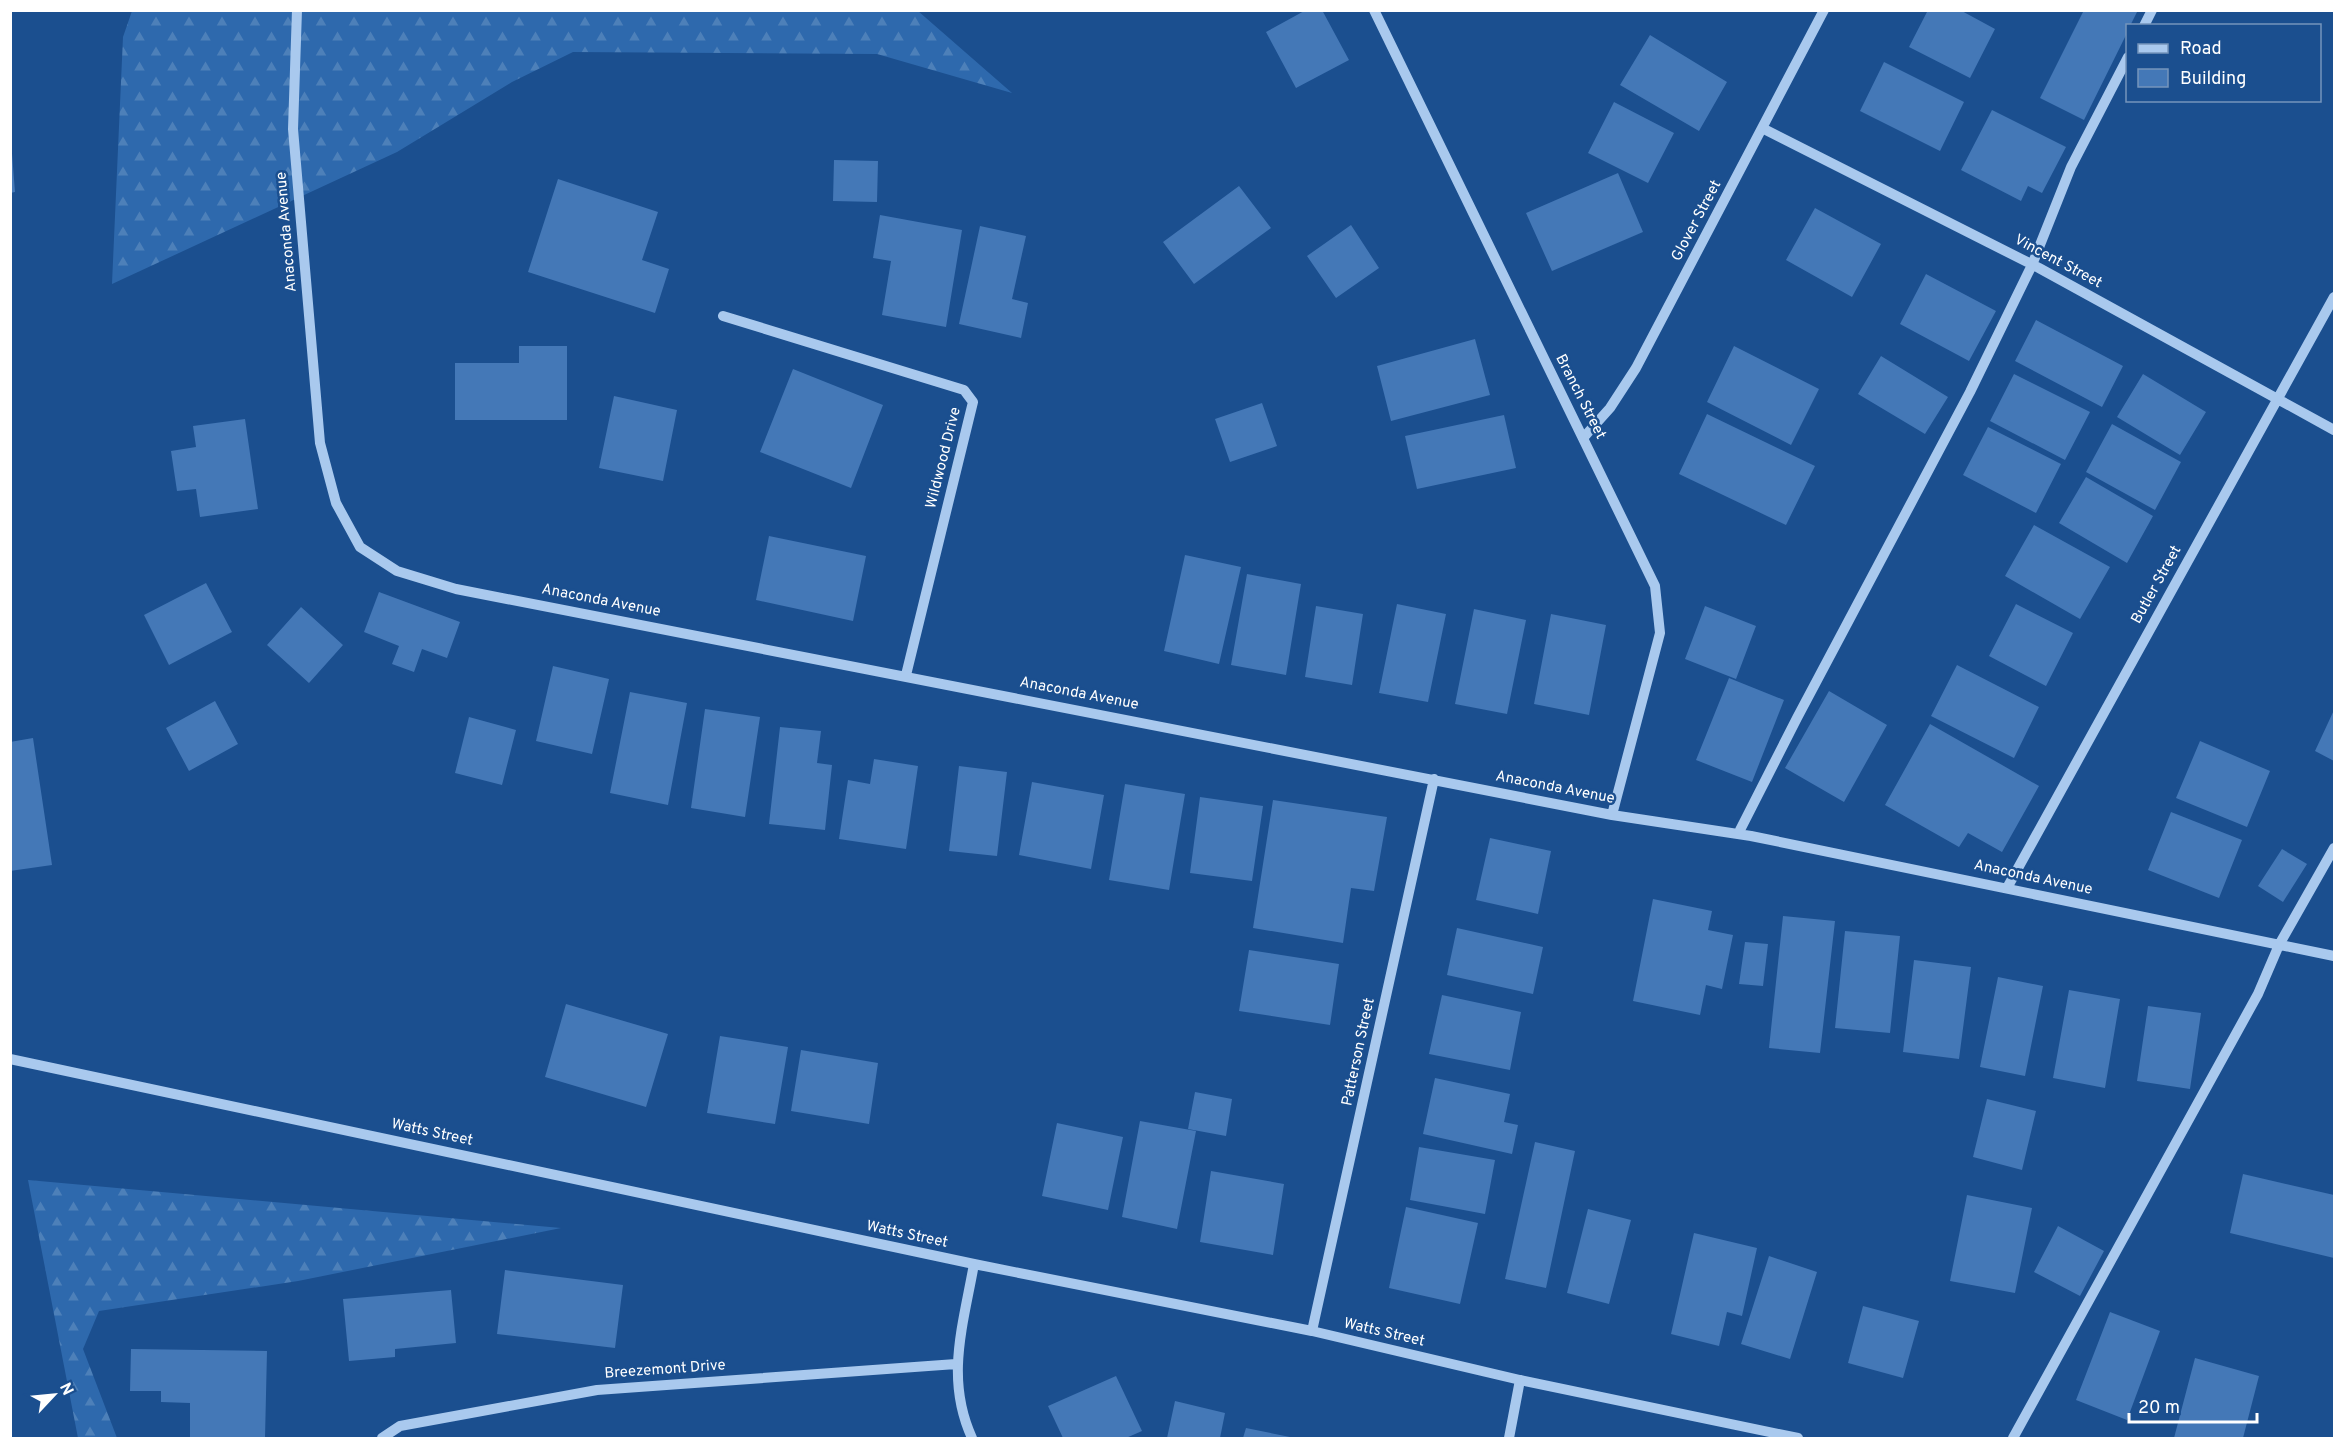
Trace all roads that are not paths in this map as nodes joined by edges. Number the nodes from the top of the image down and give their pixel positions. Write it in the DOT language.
graph roads {
  1 [pos="297,10"];
  2 [pos="1374,10"];
  3 [pos="1824,10"];
  4 [pos="2152,10"];
  5 [pos="2145,24"];
  6 [pos="2126,59"];
  7 [pos="1762,128"];
  8 [pos="2032,265"];
  9 [pos="2334,297"];
  10 [pos="723,316"];
  11 [pos="2277,400"];
  12 [pos="2334,430"];
  13 [pos="1584,437"];
  14 [pos="906,675"];
  15 [pos="1434,779"];
  16 [pos="1612,815"];
  17 [pos="1738,834"];
  18 [pos="2334,848"];
  19 [pos="2007,888"];
  20 [pos="2279,945"];
  21 [pos="2334,956"];
  22 [pos="10,1059"];
  23 [pos="974,1264"];
  24 [pos="1312,1331"];
  25 [pos="956,1364"];
  26 [pos="1520,1380"];
  27 [pos="382,1438"];
  28 [pos="972,1438"];
  29 [pos="1509,1438"];
  30 [pos="1798,1438"];
  31 [pos="2013,1438"];
  1 -- 14 [label="street, Anaconda Avenue"];
  2 -- 13 [label="street, Branch Street"];
  3 -- 7 [label="street, Glover Street"];
  4 -- 5 [label="street"];
  6 -- 8 [label="street"];
  7 -- 8 [label="street, Vincent Street"];
  7 -- 13 [label="street, Glover Street"];
  8 -- 11 [label="street, Vincent Street"];
  8 -- 17 [label="street"];
  9 -- 11 [label="street, Butler Street"];
  10 -- 14 [label="street, Wildwood Drive"];
  11 -- 12 [label="street, Vincent Street"];
  11 -- 19 [label="street, Butler Street"];
  13 -- 16 [label="street, Branch Street"];
  14 -- 15 [label="street, Anaconda Avenue"];
  15 -- 16 [label="street, Anaconda Avenue"];
  15 -- 24 [label="street, Patterson Street"];
  16 -- 17 [label="street, Anaconda Avenue"];
  17 -- 19 [label="street, Anaconda Avenue"];
  18 -- 20 [label="street"];
  19 -- 20 [label="street, Anaconda Avenue"];
  20 -- 21 [label="street, Anaconda Avenue"];
  20 -- 31 [label="street"];
  22 -- 23 [label="street, Watts Street"];
  23 -- 24 [label="street, Watts Street"];
  23 -- 25 [label="street"];
  24 -- 26 [label="street, Watts Street"];
  25 -- 27 [label="street, Breezemont Drive"];
  25 -- 28 [label="street"];
  26 -- 29 [label="street"];
  26 -- 30 [label="street, Watts Street"];
}
